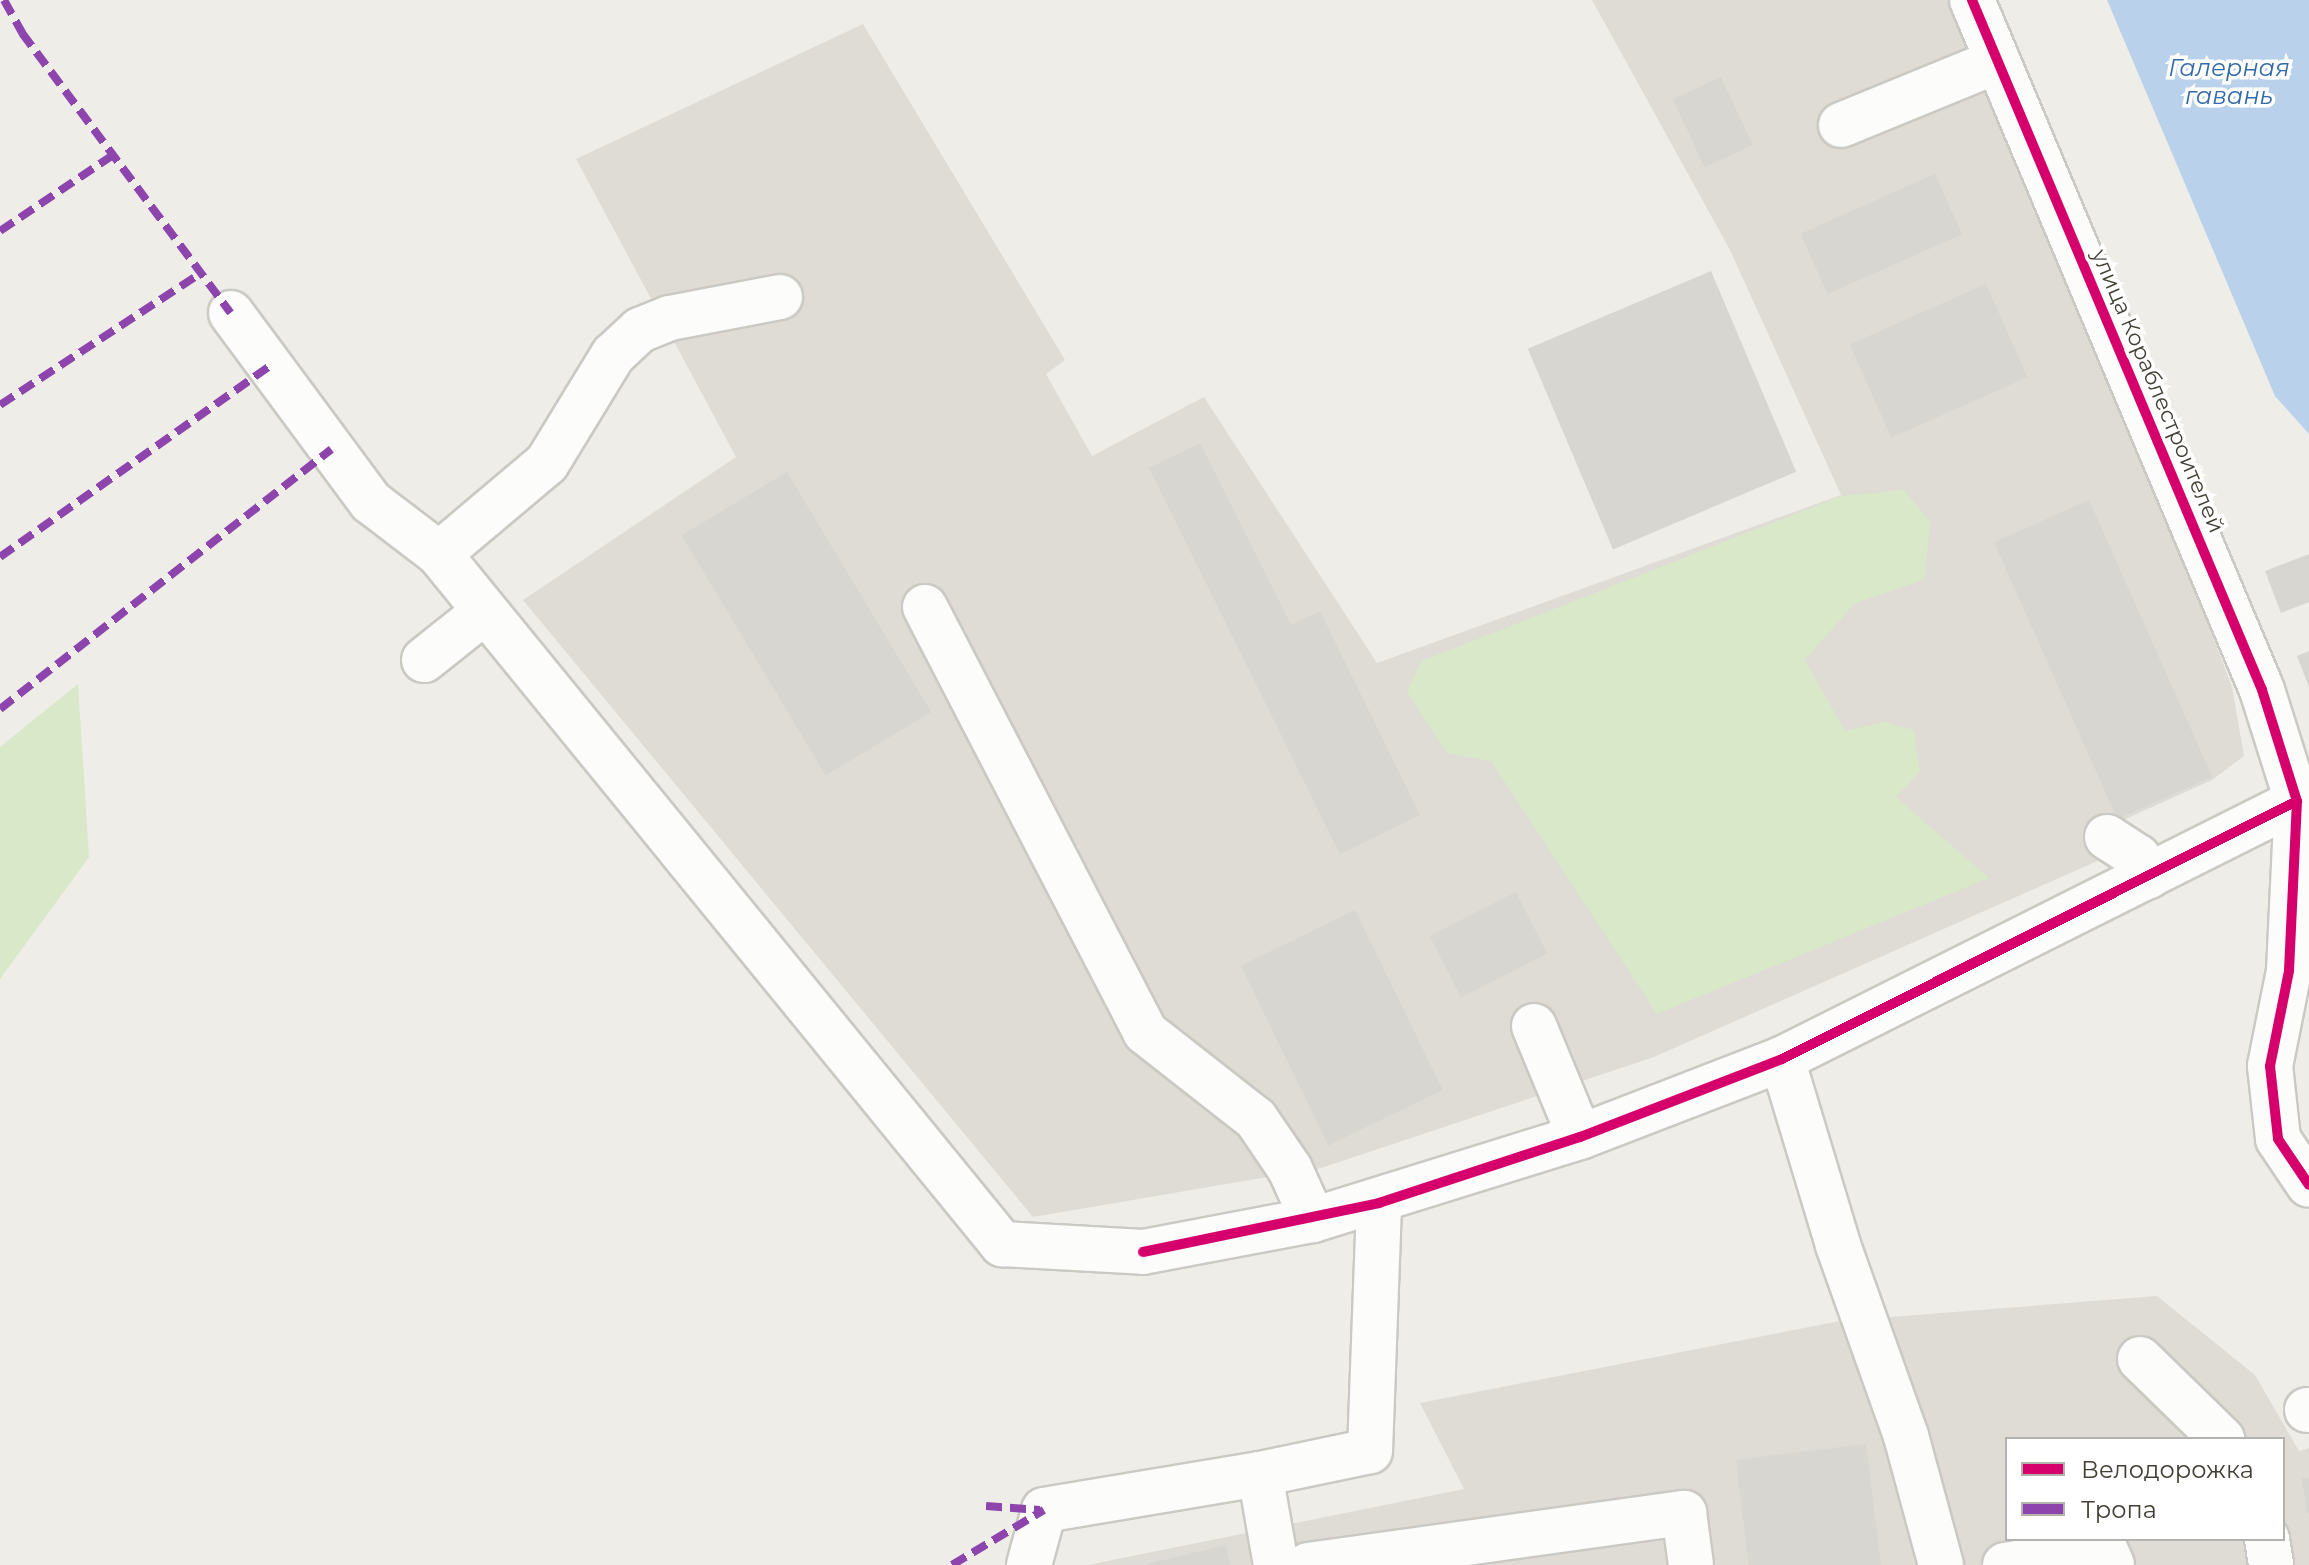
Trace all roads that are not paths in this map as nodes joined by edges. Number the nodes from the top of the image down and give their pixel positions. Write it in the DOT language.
graph roads {
  1 [pos="1972,0"];
  2 [pos="1997,61"];
  3 [pos="1841,125"];
  4 [pos="780,297"];
  5 [pos="231,313"];
  6 [pos="439,554"];
  7 [pos="925,607"];
  8 [pos="483,613"];
  9 [pos="424,660"];
  10 [pos="2297,801"];
  11 [pos="2107,837"];
  12 [pos="2148,877"];
  13 [pos="1534,1026"];
  14 [pos="1782,1059"];
  15 [pos="1580,1137"];
  16 [pos="2304,1173"];
  17 [pos="1379,1203"];
  18 [pos="1313,1220"];
  19 [pos="2140,1359"];
  20 [pos="2220,1437"];
  21 [pos="1260,1474"];
  22 [pos="2267,1541"];
  23 [pos="1029,1565"];
  24 [pos="1276,1565"];
  25 [pos="1308,1565"];
  26 [pos="1691,1565"];
  27 [pos="1941,1565"];
  28 [pos="2005,1565"];
  29 [pos="2112,1565"];
  30 [pos="2271,1565"];
  1 -- 2 [label="street, улица Кораблестроителей"];
  2 -- 3 [label="street"];
  2 -- 10 [label="street, улица Кораблестроителей"];
  4 -- 6 [label="street"];
  5 -- 6 [label="street"];
  6 -- 8 [label="street"];
  7 -- 18 [label="street"];
  8 -- 9 [label="street"];
  8 -- 18 [label="street"];
  10 -- 12 [label="street"];
  10 -- 16 [label="street"];
  11 -- 12 [label="street"];
  12 -- 14 [label="street"];
  13 -- 15 [label="street"];
  14 -- 15 [label="street"];
  14 -- 27 [label="street"];
  15 -- 17 [label="street"];
  17 -- 18 [label="street"];
  17 -- 21 [label="street"];
  19 -- 20 [label="street"];
  21 -- 23 [label="street"];
  21 -- 24 [label="street"];
  22 -- 30 [label="street"];
  25 -- 26 [label="street"];
  28 -- 29 [label="street"];
}
